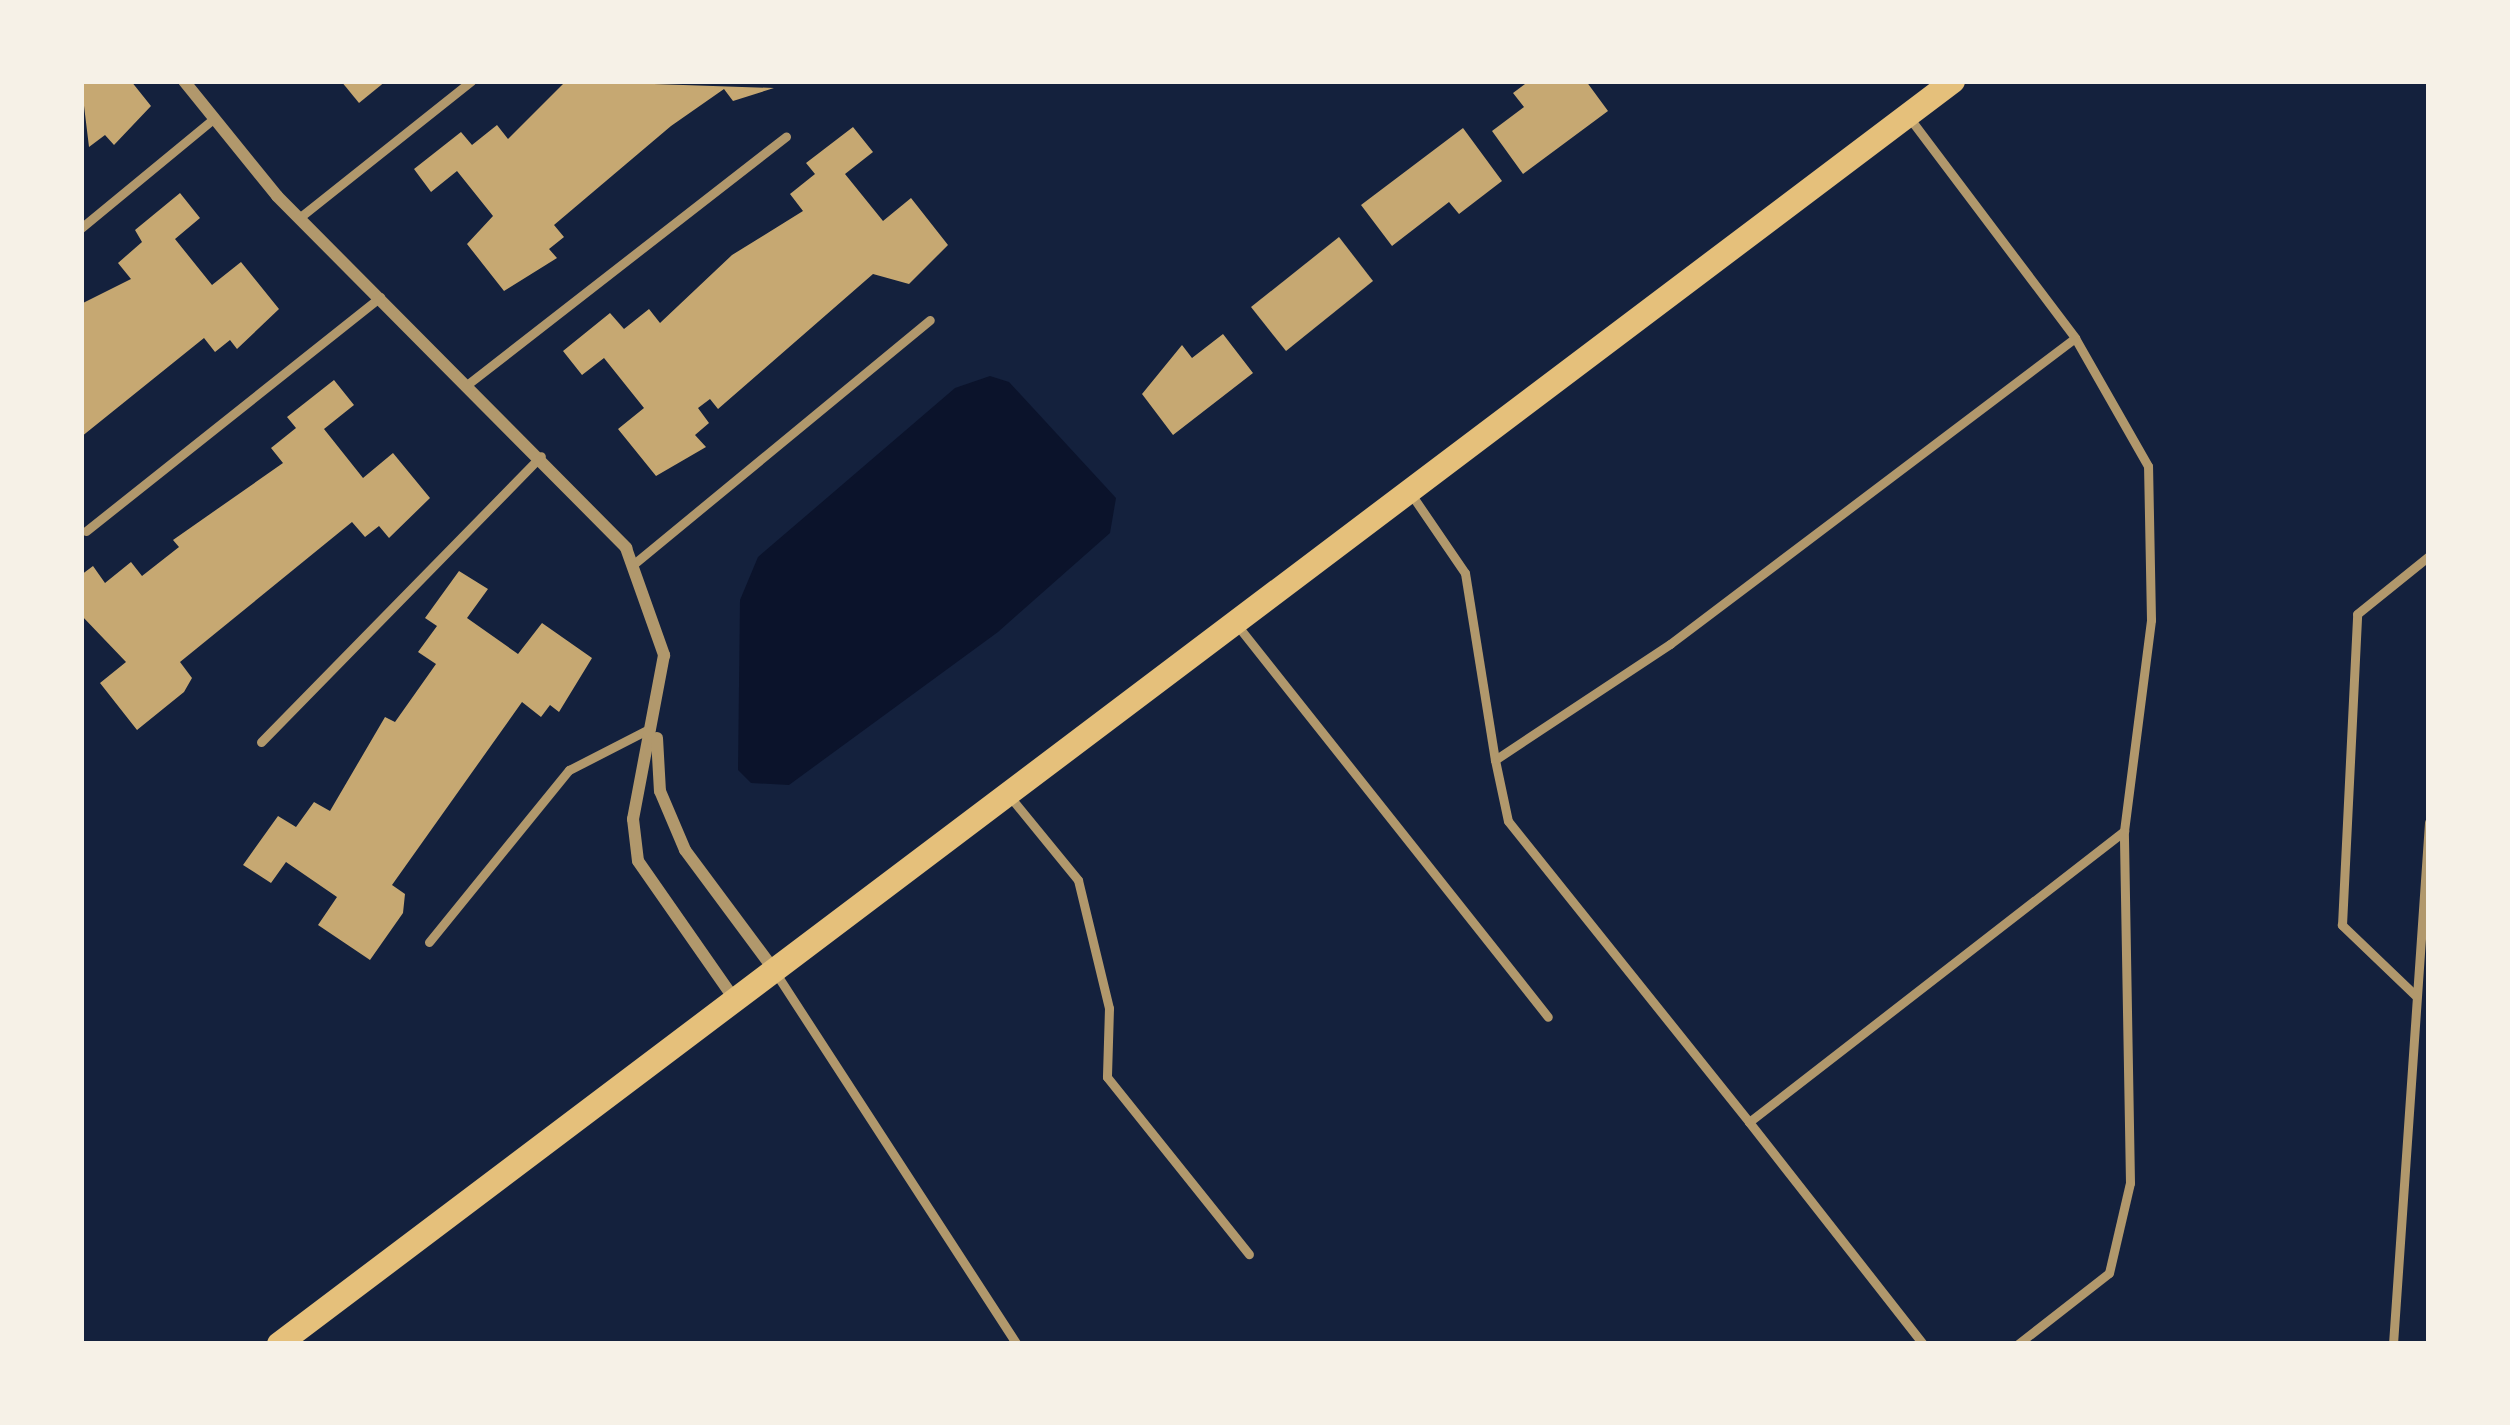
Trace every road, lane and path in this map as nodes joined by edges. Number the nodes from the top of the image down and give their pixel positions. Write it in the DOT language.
graph roads {
  1 [pos="184,81"];
  2 [pos="472,81"];
  3 [pos="1953,81"];
  4 [pos="1908,116"];
  5 [pos="211,122"];
  6 [pos="786,136"];
  7 [pos="299,218"];
  8 [pos="81,227"];
  9 [pos="380,297"];
  10 [pos="929,320"];
  11 [pos="2075,338"];
  12 [pos="468,384"];
  13 [pos="541,456"];
  14 [pos="1407,488"];
  15 [pos="86,531"];
  16 [pos="2429,556"];
  17 [pos="635,563"];
  18 [pos="1234,621"];
  19 [pos="656,725"];
  20 [pos="261,742"];
  21 [pos="1495,760"];
  22 [pos="1007,794"];
  23 [pos="2429,822"];
  24 [pos="2124,831"];
  25 [pos="429,942"];
  26 [pos="774,970"];
  27 [pos="2416,996"];
  28 [pos="735,1000"];
  29 [pos="1548,1017"];
  30 [pos="1749,1122"];
  31 [pos="1249,1254"];
  32 [pos="280,1344"];
  33 [pos="1017,1344"];
  34 [pos="1923,1344"];
  35 [pos="2018,1344"];
  36 [pos="2393,1344"];
  1 -- 5 [label="street"];
  2 -- 7 [label="lane"];
  3 -- 4 [label="main road"];
  4 -- 11 [label="lane"];
  4 -- 14 [label="main road"];
  5 -- 7 [label="street"];
  5 -- 8 [label="lane"];
  6 -- 12 [label="lane"];
  7 -- 9 [label="street"];
  9 -- 12 [label="street"];
  9 -- 15 [label="lane"];
  10 -- 17 [label="lane"];
  11 -- 21 [label="lane"];
  11 -- 24 [label="lane"];
  12 -- 13 [label="street"];
  13 -- 17 [label="street"];
  13 -- 20 [label="lane"];
  14 -- 18 [label="main road"];
  14 -- 21 [label="lane"];
  16 -- 27 [label="lane"];
  17 -- 19 [label="street"];
  18 -- 22 [label="main road"];
  18 -- 29 [label="lane"];
  19 -- 25 [label="lane"];
  19 -- 26 [label="street"];
  19 -- 28 [label="street"];
  21 -- 30 [label="lane"];
  22 -- 26 [label="main road"];
  22 -- 31 [label="lane"];
  23 -- 27 [label="lane"];
  24 -- 30 [label="lane"];
  24 -- 35 [label="lane"];
  26 -- 28 [label="main road"];
  26 -- 33 [label="lane"];
  27 -- 36 [label="lane"];
  28 -- 32 [label="main road"];
  30 -- 34 [label="lane"];
}
